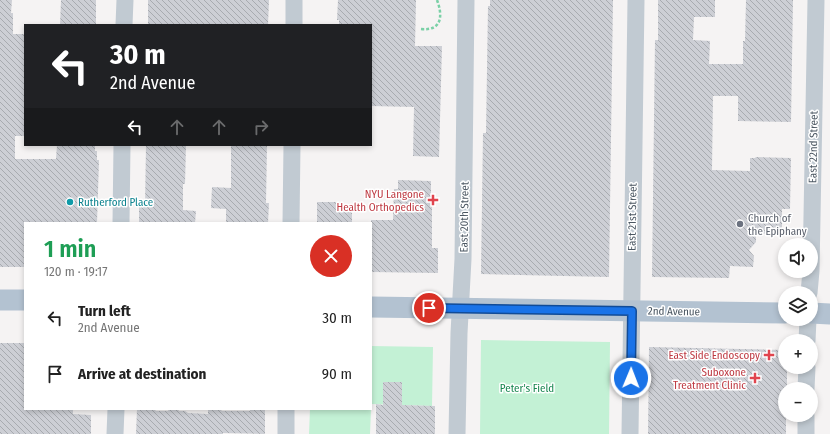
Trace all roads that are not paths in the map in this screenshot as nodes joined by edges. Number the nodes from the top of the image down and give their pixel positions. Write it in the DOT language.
graph roads {
  1 [pos="125,0"];
  2 [pos="294,0"];
  3 [pos="466,0"];
  4 [pos="636,0"];
  5 [pos="816,0"];
  6 [pos="124,24"];
  7 [pos="294,24"];
  8 [pos="122,146"];
  9 [pos="292,146"];
  10 [pos="121,222"];
  11 [pos="291,222"];
  12 [pos="809,286"];
  13 [pos="0,300"];
  14 [pos="24,300"];
  15 [pos="372,306"];
  16 [pos="461,308"];
  17 [pos="632,311"];
  18 [pos="778,313"];
  19 [pos="818,313"];
  20 [pos="830,314"];
  21 [pos="116,410"];
  22 [pos="286,410"];
  23 [pos="806,422"];
  24 [pos="115,434"];
  25 [pos="286,434"];
  26 [pos="457,434"];
  27 [pos="630,434"];
  28 [pos="806,434"];
  1 -- 6 [label="street"];
  2 -- 7 [label="street"];
  3 -- 16 [label="street, East 20th Street"];
  4 -- 17 [label="street, East 21st Street"];
  5 -- 12 [label="street, East 22nd Street"];
  8 -- 10 [label="street"];
  9 -- 11 [label="street"];
  13 -- 14 [label="main road"];
  15 -- 16 [label="main road, 2nd Avenue"];
  16 -- 17 [label="main road, 2nd Avenue"];
  16 -- 26 [label="street, East 20th Street"];
  17 -- 18 [label="main road, 2nd Avenue"];
  17 -- 27 [label="street, East 21st Street"];
  19 -- 20 [label="main road"];
  21 -- 24 [label="street"];
  22 -- 25 [label="street"];
  23 -- 28 [label="street"];
}
